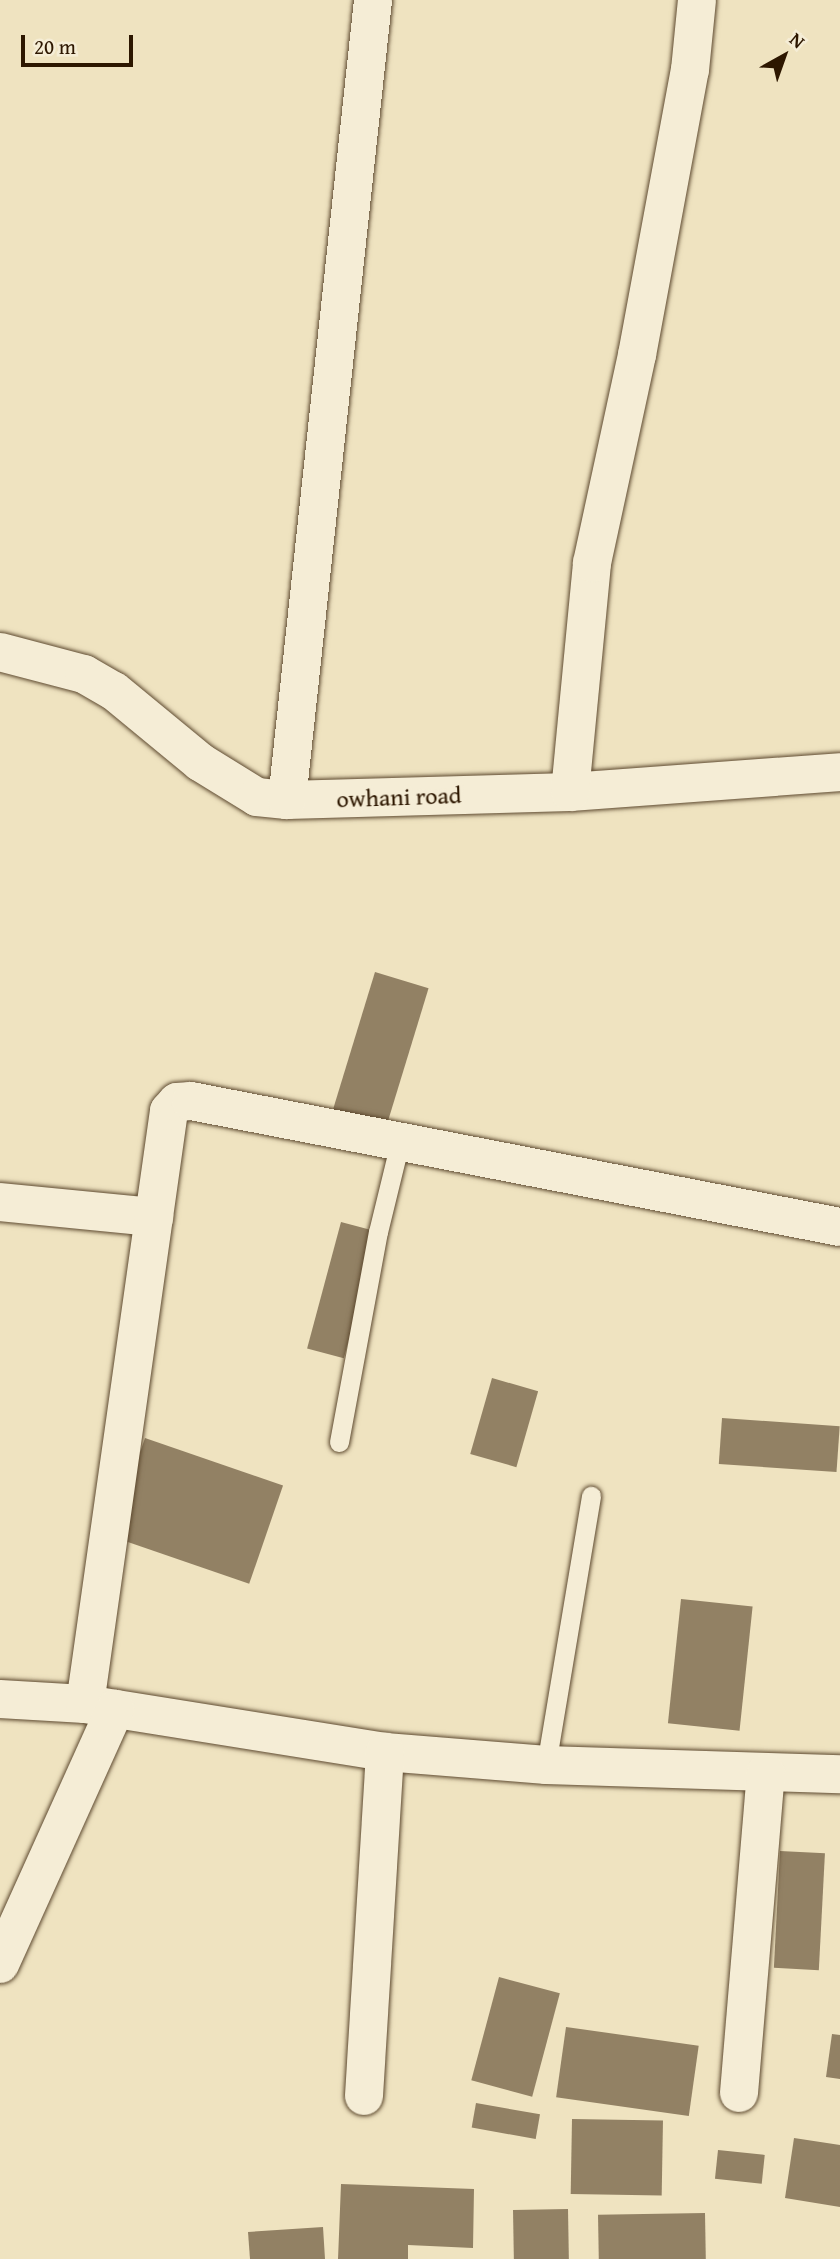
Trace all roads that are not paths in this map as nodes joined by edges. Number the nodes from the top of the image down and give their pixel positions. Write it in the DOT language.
graph roads {
  1 [pos="373,0"];
  2 [pos="697,0"];
  3 [pos="0,652"];
  4 [pos="840,772"];
  5 [pos="570,792"];
  6 [pos="286,800"];
  7 [pos="400,1142"];
  8 [pos="0,1202"];
  9 [pos="154,1217"];
  10 [pos="840,1227"];
  11 [pos="339,1442"];
  12 [pos="591,1496"];
  13 [pos="0,1699"];
  14 [pos="100,1706"];
  15 [pos="385,1752"];
  16 [pos="546,1765"];
  17 [pos="766,1773"];
  18 [pos="840,1774"];
  19 [pos="0,1964"];
  20 [pos="738,2093"];
  21 [pos="364,2096"];
  1 -- 6 [label="street"];
  2 -- 5 [label="street"];
  3 -- 6 [label="street, owhani road"];
  4 -- 5 [label="street, owhani road"];
  5 -- 6 [label="street, owhani road"];
  7 -- 9 [label="street"];
  7 -- 10 [label="street"];
  7 -- 11 [label="lane"];
  8 -- 9 [label="street"];
  9 -- 14 [label="street"];
  12 -- 16 [label="lane"];
  13 -- 14 [label="street"];
  14 -- 15 [label="street"];
  14 -- 19 [label="street"];
  15 -- 16 [label="street"];
  15 -- 21 [label="street"];
  16 -- 17 [label="street"];
  17 -- 18 [label="street"];
  17 -- 20 [label="street"];
}
